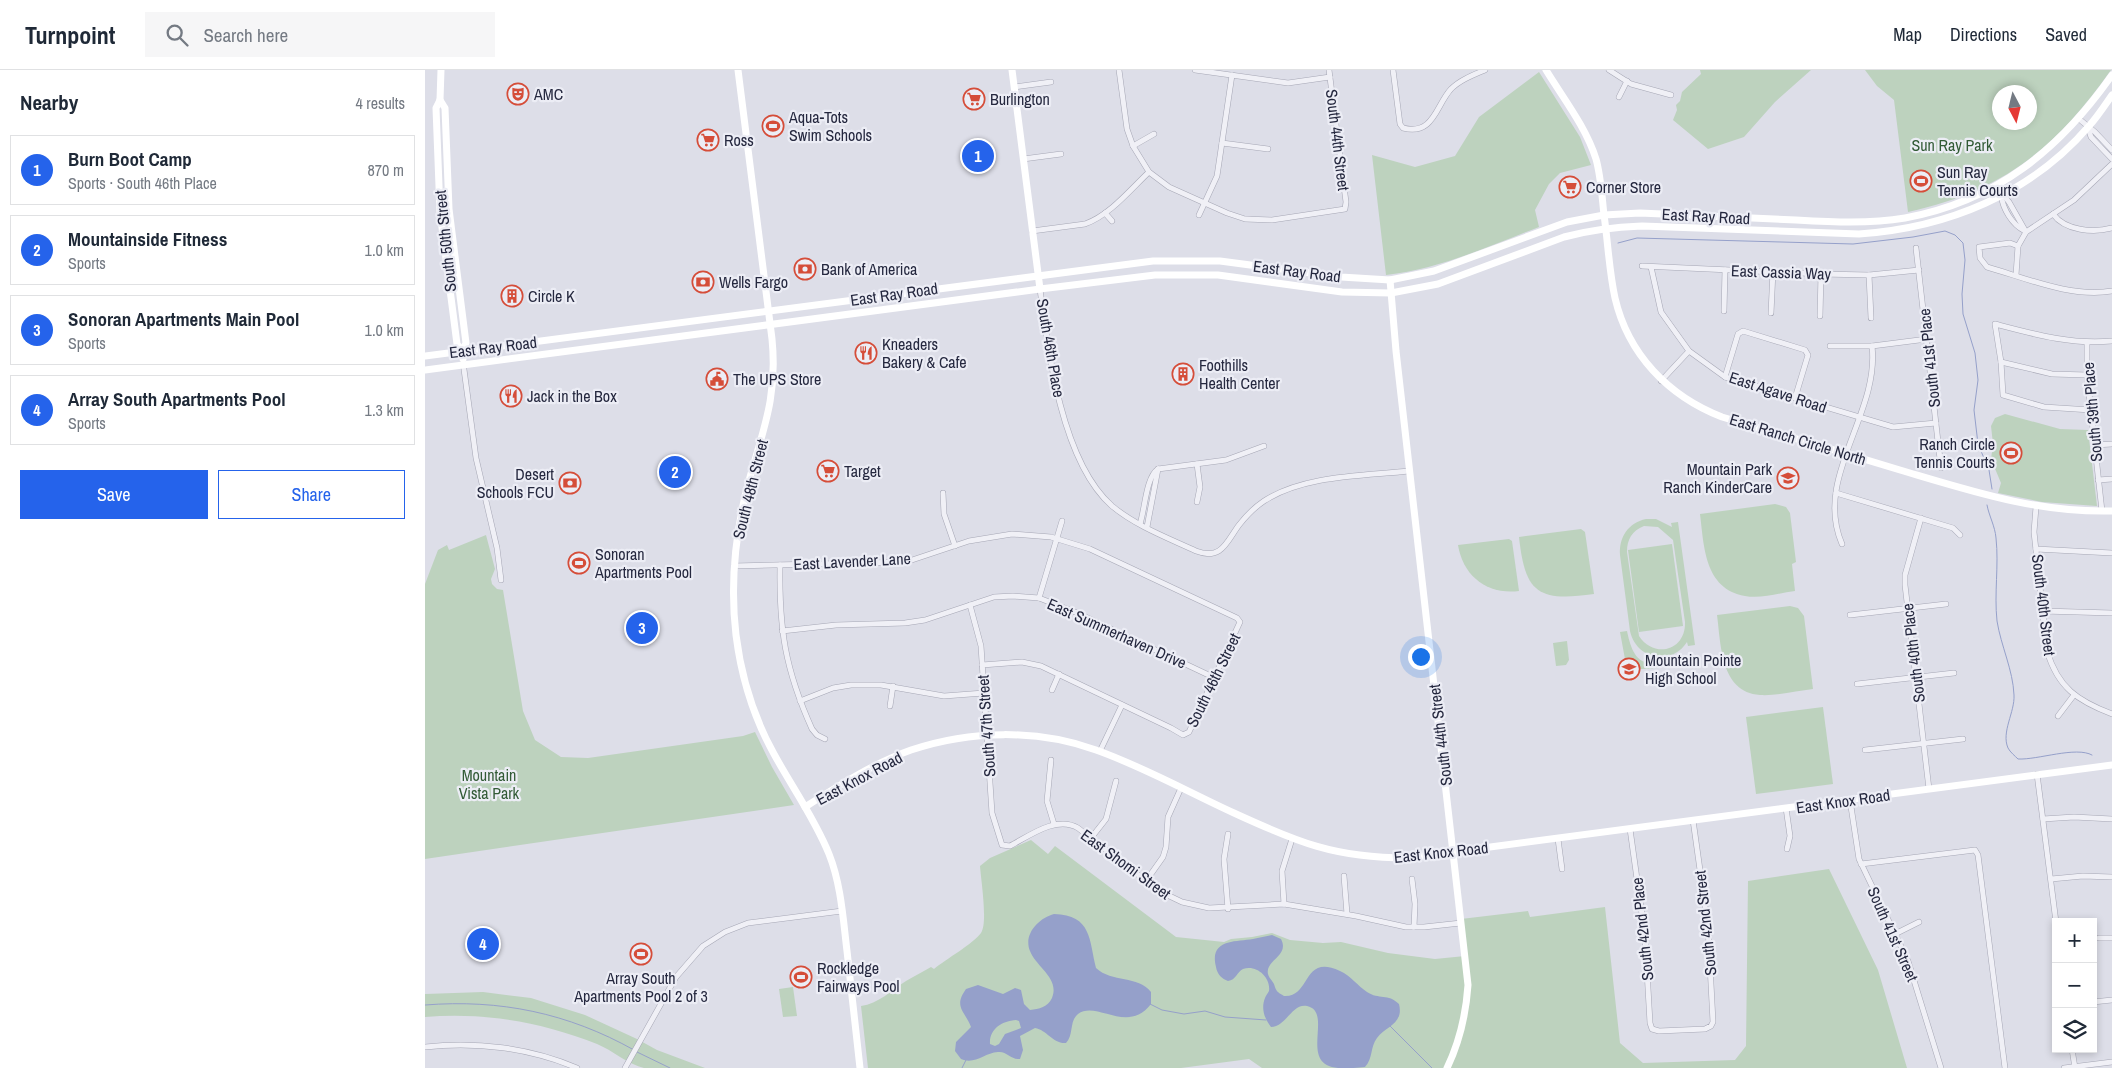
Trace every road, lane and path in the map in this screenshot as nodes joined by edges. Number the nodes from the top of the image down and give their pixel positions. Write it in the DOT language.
graph roads {
  1 [pos="441,70"];
  2 [pos="738,70"];
  3 [pos="1011,70"];
  4 [pos="1119,70"];
  5 [pos="1195,70"];
  6 [pos="1329,70"];
  7 [pos="1393,70"];
  8 [pos="1485,70"];
  9 [pos="1545,70"];
  10 [pos="1609,70"];
  11 [pos="1232,75"];
  12 [pos="2112,75"];
  13 [pos="1330,77"];
  14 [pos="1627,81"];
  15 [pos="1051,82"];
  16 [pos="1014,87"];
  17 [pos="1671,95"];
  18 [pos="2112,95"];
  19 [pos="1619,97"];
  20 [pos="2079,119"];
  21 [pos="2088,128"];
  22 [pos="1154,134"];
  23 [pos="1222,143"];
  24 [pos="1133,146"];
  25 [pos="1268,149"];
  26 [pos="2112,150"];
  27 [pos="1061,154"];
  28 [pos="1023,159"];
  29 [pos="2112,159"];
  30 [pos="2112,164"];
  31 [pos="1149,172"];
  32 [pos="1996,186"];
  33 [pos="2001,195"];
  34 [pos="1204,203"];
  35 [pos="1105,213"];
  36 [pos="2053,214"];
  37 [pos="1199,215"];
  38 [pos="1737,218"];
  39 [pos="1112,221"];
  40 [pos="1605,222"];
  41 [pos="2112,228"];
  42 [pos="1736,229"];
  43 [pos="1032,231"];
  44 [pos="2025,232"];
  45 [pos="2018,246"];
  46 [pos="1916,248"];
  47 [pos="1643,266"];
  48 [pos="1651,267"];
  49 [pos="1725,270"];
  50 [pos="1919,270"];
  51 [pos="1773,272"];
  52 [pos="1821,274"];
  53 [pos="1038,275"];
  54 [pos="1869,275"];
  55 [pos="2015,275"];
  56 [pos="1390,280"];
  57 [pos="1040,288"];
  58 [pos="2112,291"];
  59 [pos="1391,293"];
  60 [pos="768,311"];
  61 [pos="1723,311"];
  62 [pos="1771,313"];
  63 [pos="1819,316"];
  64 [pos="1871,318"];
  65 [pos="770,324"];
  66 [pos="1927,339"];
  67 [pos="2112,341"];
  68 [pos="2087,342"];
  69 [pos="1829,346"];
  70 [pos="1872,346"];
  71 [pos="1689,351"];
  72 [pos="425,356"];
  73 [pos="463,358"];
  74 [pos="2001,362"];
  75 [pos="425,370"];
  76 [pos="2087,375"];
  77 [pos="1725,376"];
  78 [pos="1661,380"];
  79 [pos="1795,398"];
  80 [pos="2091,410"];
  81 [pos="1861,418"];
  82 [pos="1936,423"];
  83 [pos="2112,444"];
  84 [pos="2095,445"];
  85 [pos="1265,446"];
  86 [pos="1847,454"];
  87 [pos="1197,464"];
  88 [pos="1941,468"];
  89 [pos="1158,469"];
  90 [pos="1409,471"];
  91 [pos="2112,479"];
  92 [pos="2098,480"];
  93 [pos="943,493"];
  94 [pos="1836,493"];
  95 [pos="1197,502"];
  96 [pos="2037,507"];
  97 [pos="2102,511"];
  98 [pos="2112,511"];
  99 [pos="1921,518"];
  100 [pos="1062,521"];
  101 [pos="1139,524"];
  102 [pos="1147,527"];
  103 [pos="1961,534"];
  104 [pos="1057,538"];
  105 [pos="1842,544"];
  106 [pos="955,546"];
  107 [pos="2036,549"];
  108 [pos="2112,552"];
  109 [pos="780,565"];
  110 [pos="734,566"];
  111 [pos="501,580"];
  112 [pos="1039,598"];
  113 [pos="1946,604"];
  114 [pos="970,605"];
  115 [pos="1907,608"];
  116 [pos="2043,611"];
  117 [pos="2112,613"];
  118 [pos="1850,615"];
  119 [pos="1240,622"];
  120 [pos="781,631"];
  121 [pos="982,665"];
  122 [pos="1954,673"];
  123 [pos="1059,674"];
  124 [pos="1916,676"];
  125 [pos="1215,678"];
  126 [pos="1857,684"];
  127 [pos="893,686"];
  128 [pos="1051,690"];
  129 [pos="984,693"];
  130 [pos="2074,696"];
  131 [pos="800,701"];
  132 [pos="1122,705"];
  133 [pos="890,706"];
  134 [pos="2112,714"];
  135 [pos="2058,716"];
  136 [pos="987,735"];
  137 [pos="825,739"];
  138 [pos="1963,739"];
  139 [pos="1923,744"];
  140 [pos="1865,750"];
  141 [pos="1100,751"];
  142 [pos="1051,760"];
  143 [pos="2112,765"];
  144 [pos="2037,774"];
  145 [pos="1116,781"];
  146 [pos="1181,788"];
  147 [pos="1929,789"];
  148 [pos="1850,800"];
  149 [pos="805,807"];
  150 [pos="1786,808"];
  151 [pos="2112,818"];
  152 [pos="2043,819"];
  153 [pos="1693,820"];
  154 [pos="1054,824"];
  155 [pos="1631,829"];
  156 [pos="1228,834"];
  157 [pos="1091,838"];
  158 [pos="1558,838"];
  159 [pos="1292,839"];
  160 [pos="1787,849"];
  161 [pos="1453,853"];
  162 [pos="1861,864"];
  163 [pos="1562,869"];
  164 [pos="1344,876"];
  165 [pos="2112,877"];
  166 [pos="1412,879"];
  167 [pos="2051,879"];
  168 [pos="1146,881"];
  169 [pos="1285,904"];
  170 [pos="1228,909"];
  171 [pos="842,911"];
  172 [pos="1347,914"];
  173 [pos="2056,918"];
  174 [pos="1919,922"];
  175 [pos="1461,923"];
  176 [pos="1414,927"];
  177 [pos="1895,934"];
  178 [pos="2099,938"];
  179 [pos="2112,938"];
  180 [pos="2112,1000"];
  181 [pos="2097,1002"];
  182 [pos="1652,1029"];
  183 [pos="425,1047"];
  184 [pos="2073,1053"];
  185 [pos="2112,1062"];
  186 [pos="2075,1067"];
  187 [pos="577,1068"];
  188 [pos="625,1068"];
  189 [pos="860,1068"];
  190 [pos="1447,1068"];
  191 [pos="1941,1068"];
  192 [pos="2005,1068"];
  193 [pos="2064,1068"];
  1 -- 73 [label="main road, South 50th Street"];
  2 -- 60 [label="main road, South 48th Street"];
  3 -- 16 [label="main road, South 46th Place"];
  4 -- 24 [label="street"];
  5 -- 11 [label="street"];
  6 -- 13 [label="street, South 44th Street"];
  7 -- 8 [label="street"];
  9 -- 40 [label="main road, East Ranch Circle North"];
  10 -- 14 [label="street"];
  11 -- 13 [label="street"];
  11 -- 23 [label="street"];
  12 -- 20 [label="main road, East Ray Road"];
  13 -- 34 [label="street, South 44th Street"];
  14 -- 17 [label="street"];
  14 -- 19 [label="street"];
  15 -- 16 [label="street"];
  16 -- 28 [label="main road, South 46th Place"];
  18 -- 21 [label="main road, East Ray Road"];
  20 -- 21 [label="street"];
  20 -- 32 [label="main road, East Ray Road"];
  21 -- 26 [label="street"];
  21 -- 29 [label="street"];
  21 -- 33 [label="main road, East Ray Road"];
  22 -- 24 [label="street"];
  23 -- 25 [label="street"];
  23 -- 34 [label="street"];
  24 -- 31 [label="street"];
  27 -- 28 [label="street"];
  28 -- 43 [label="main road, South 46th Place"];
  30 -- 36 [label="street"];
  31 -- 34 [label="street"];
  31 -- 35 [label="street"];
  32 -- 33 [label="street"];
  32 -- 38 [label="main road, East Ray Road"];
  33 -- 42 [label="main road, East Ray Road"];
  33 -- 44 [label="street"];
  34 -- 37 [label="street"];
  35 -- 39 [label="street"];
  35 -- 43 [label="street"];
  36 -- 41 [label="street"];
  36 -- 44 [label="street"];
  38 -- 40 [label="main road, East Ray Road"];
  38 -- 42 [label="main road"];
  40 -- 42 [label="main road, East Ray Road"];
  40 -- 56 [label="main road, East Ray Road"];
  40 -- 59 [label="main road, East Ray Road"];
  40 -- 78 [label="main road, East Ranch Circle North"];
  43 -- 53 [label="main road, South 46th Place"];
  44 -- 45 [label="street"];
  45 -- 55 [label="street"];
  45 -- 55 [label="street"];
  46 -- 50 [label="street, South 41st Place"];
  47 -- 48 [label="street, East Cassia Way"];
  48 -- 49 [label="street, East Cassia Way"];
  48 -- 71 [label="street, East Agave Road"];
  49 -- 51 [label="street, East Cassia Way"];
  49 -- 61 [label="street"];
  50 -- 54 [label="street, East Cassia Way"];
  50 -- 66 [label="street, South 41st Place"];
  51 -- 52 [label="street, East Cassia Way"];
  51 -- 62 [label="street"];
  52 -- 54 [label="street, East Cassia Way"];
  52 -- 63 [label="street"];
  53 -- 56 [label="main road, East Ray Road"];
  53 -- 57 [label="main road, South 46th Place"];
  53 -- 60 [label="main road, East Ray Road"];
  54 -- 64 [label="street"];
  55 -- 58 [label="street"];
  56 -- 59 [label="main road, South 44th Street"];
  57 -- 59 [label="main road, East Ray Road"];
  57 -- 65 [label="main road, East Ray Road"];
  57 -- 101 [label="street, South 46th Place"];
  59 -- 90 [label="main road, South 44th Street"];
  60 -- 65 [label="main road, South 48th Street"];
  60 -- 73 [label="main road, East Ray Road"];
  65 -- 73 [label="main road, East Ray Road"];
  65 -- 110 [label="main road, South 48th Street"];
  66 -- 70 [label="street"];
  66 -- 82 [label="street, South 41st Place"];
  67 -- 68 [label="street"];
  68 -- 74 [label="street"];
  68 -- 76 [label="street, South 39th Place"];
  69 -- 70 [label="street"];
  70 -- 81 [label="street"];
  71 -- 77 [label="street, East Agave Road"];
  71 -- 78 [label="street"];
  72 -- 73 [label="main road, East Ray Road"];
  73 -- 75 [label="main road, East Ray Road"];
  73 -- 111 [label="street, South 50th Street"];
  74 -- 76 [label="street"];
  74 -- 80 [label="street"];
  76 -- 80 [label="street, South 39th Place"];
  77 -- 79 [label="street, East Agave Road"];
  77 -- 79 [label="street"];
  78 -- 86 [label="main road, East Ranch Circle North"];
  79 -- 81 [label="street, East Agave Road"];
  80 -- 84 [label="street, South 39th Place"];
  81 -- 82 [label="street, East Agave Road"];
  81 -- 86 [label="street"];
  82 -- 88 [label="street, South 41st Place"];
  83 -- 84 [label="street"];
  84 -- 92 [label="street, South 39th Place"];
  85 -- 87 [label="street"];
  86 -- 94 [label="street"];
  86 -- 96 [label="main road, East Ranch Circle North"];
  87 -- 89 [label="street"];
  87 -- 95 [label="street"];
  89 -- 101 [label="street"];
  89 -- 102 [label="street"];
  90 -- 102 [label="street, South 46th Place"];
  90 -- 161 [label="main road, South 44th Street"];
  91 -- 92 [label="street"];
  92 -- 97 [label="street, South 39th Place"];
  93 -- 106 [label="street"];
  94 -- 99 [label="street"];
  94 -- 105 [label="street"];
  96 -- 97 [label="main road, East Ranch Circle North"];
  96 -- 107 [label="street, South 40th Street"];
  97 -- 98 [label="main road, East Ranch Circle North"];
  99 -- 103 [label="street"];
  99 -- 115 [label="street, South 40th Place"];
  100 -- 104 [label="street"];
  101 -- 102 [label="street, South 46th Place"];
  104 -- 106 [label="street, East Lavender Lane"];
  104 -- 112 [label="street"];
  104 -- 119 [label="street, East Lavender Lane"];
  106 -- 109 [label="street, East Lavender Lane"];
  107 -- 108 [label="street"];
  107 -- 116 [label="street, South 40th Street"];
  109 -- 110 [label="street, East Lavender Lane"];
  109 -- 120 [label="street"];
  110 -- 149 [label="main road, South 48th Street"];
  112 -- 114 [label="street, East Summerhaven Drive"];
  112 -- 125 [label="street, East Summerhaven Drive"];
  113 -- 115 [label="street"];
  114 -- 120 [label="street, East Summerhaven Drive"];
  114 -- 121 [label="street, South 47th Street"];
  115 -- 118 [label="street"];
  115 -- 124 [label="street, South 40th Place"];
  116 -- 117 [label="street"];
  116 -- 130 [label="street, South 40th Street"];
  119 -- 125 [label="street, South 46th Street"];
  120 -- 131 [label="street"];
  121 -- 123 [label="street"];
  121 -- 129 [label="street, South 47th Street"];
  122 -- 124 [label="street"];
  123 -- 128 [label="street"];
  123 -- 132 [label="street"];
  124 -- 126 [label="street"];
  124 -- 139 [label="street, South 40th Place"];
  125 -- 132 [label="street, South 46th Street"];
  127 -- 129 [label="street"];
  127 -- 131 [label="street"];
  127 -- 133 [label="street"];
  129 -- 136 [label="street, South 47th Street"];
  130 -- 134 [label="street"];
  130 -- 135 [label="street"];
  131 -- 137 [label="street"];
  132 -- 141 [label="street"];
  136 -- 141 [label="main road, East Knox Road"];
  136 -- 149 [label="main road, East Knox Road"];
  136 -- 154 [label="street, South 47th Street"];
  138 -- 139 [label="street"];
  139 -- 140 [label="street"];
  139 -- 147 [label="street, South 40th Place"];
  141 -- 146 [label="main road, East Knox Road"];
  142 -- 154 [label="street"];
  143 -- 144 [label="main road, East Knox Road"];
  144 -- 147 [label="main road, East Knox Road"];
  144 -- 152 [label="street"];
  145 -- 157 [label="street"];
  146 -- 159 [label="main road, East Knox Road"];
  146 -- 168 [label="street"];
  147 -- 148 [label="main road, East Knox Road"];
  148 -- 150 [label="main road, East Knox Road"];
  148 -- 162 [label="street, South 41st Street"];
  149 -- 171 [label="main road, South 48th Street"];
  150 -- 153 [label="main road, East Knox Road"];
  150 -- 160 [label="street"];
  151 -- 152 [label="street"];
  152 -- 167 [label="street"];
  153 -- 155 [label="main road, East Knox Road"];
  153 -- 182 [label="street, South 42nd Street"];
  154 -- 157 [label="street, East Shomi Street"];
  155 -- 158 [label="main road, East Knox Road"];
  155 -- 182 [label="street, South 42nd Place"];
  156 -- 170 [label="street"];
  157 -- 168 [label="street, East Shomi Street"];
  158 -- 161 [label="main road, East Knox Road"];
  158 -- 163 [label="street"];
  159 -- 161 [label="main road, East Knox Road"];
  159 -- 169 [label="street"];
  161 -- 175 [label="main road, South 44th Street"];
  162 -- 177 [label="street, South 41st Street"];
  162 -- 192 [label="street"];
  164 -- 172 [label="street"];
  165 -- 167 [label="street"];
  166 -- 176 [label="street"];
  167 -- 173 [label="street"];
  168 -- 170 [label="street, East Shomi Street"];
  169 -- 170 [label="street, East Shomi Street"];
  169 -- 172 [label="street, East Shomi Street"];
  171 -- 188 [label="street"];
  171 -- 189 [label="main road, South 48th Street"];
  172 -- 176 [label="street, East Shomi Street"];
  174 -- 177 [label="street"];
  175 -- 176 [label="street, East Shomi Street"];
  175 -- 190 [label="main road, South 44th Street"];
  177 -- 191 [label="street, South 41st Street"];
  178 -- 179 [label="street"];
  180 -- 181 [label="street"];
  183 -- 187 [label="street"];
  184 -- 186 [label="street"];
  185 -- 186 [label="street"];
  186 -- 193 [label="street"];
}
